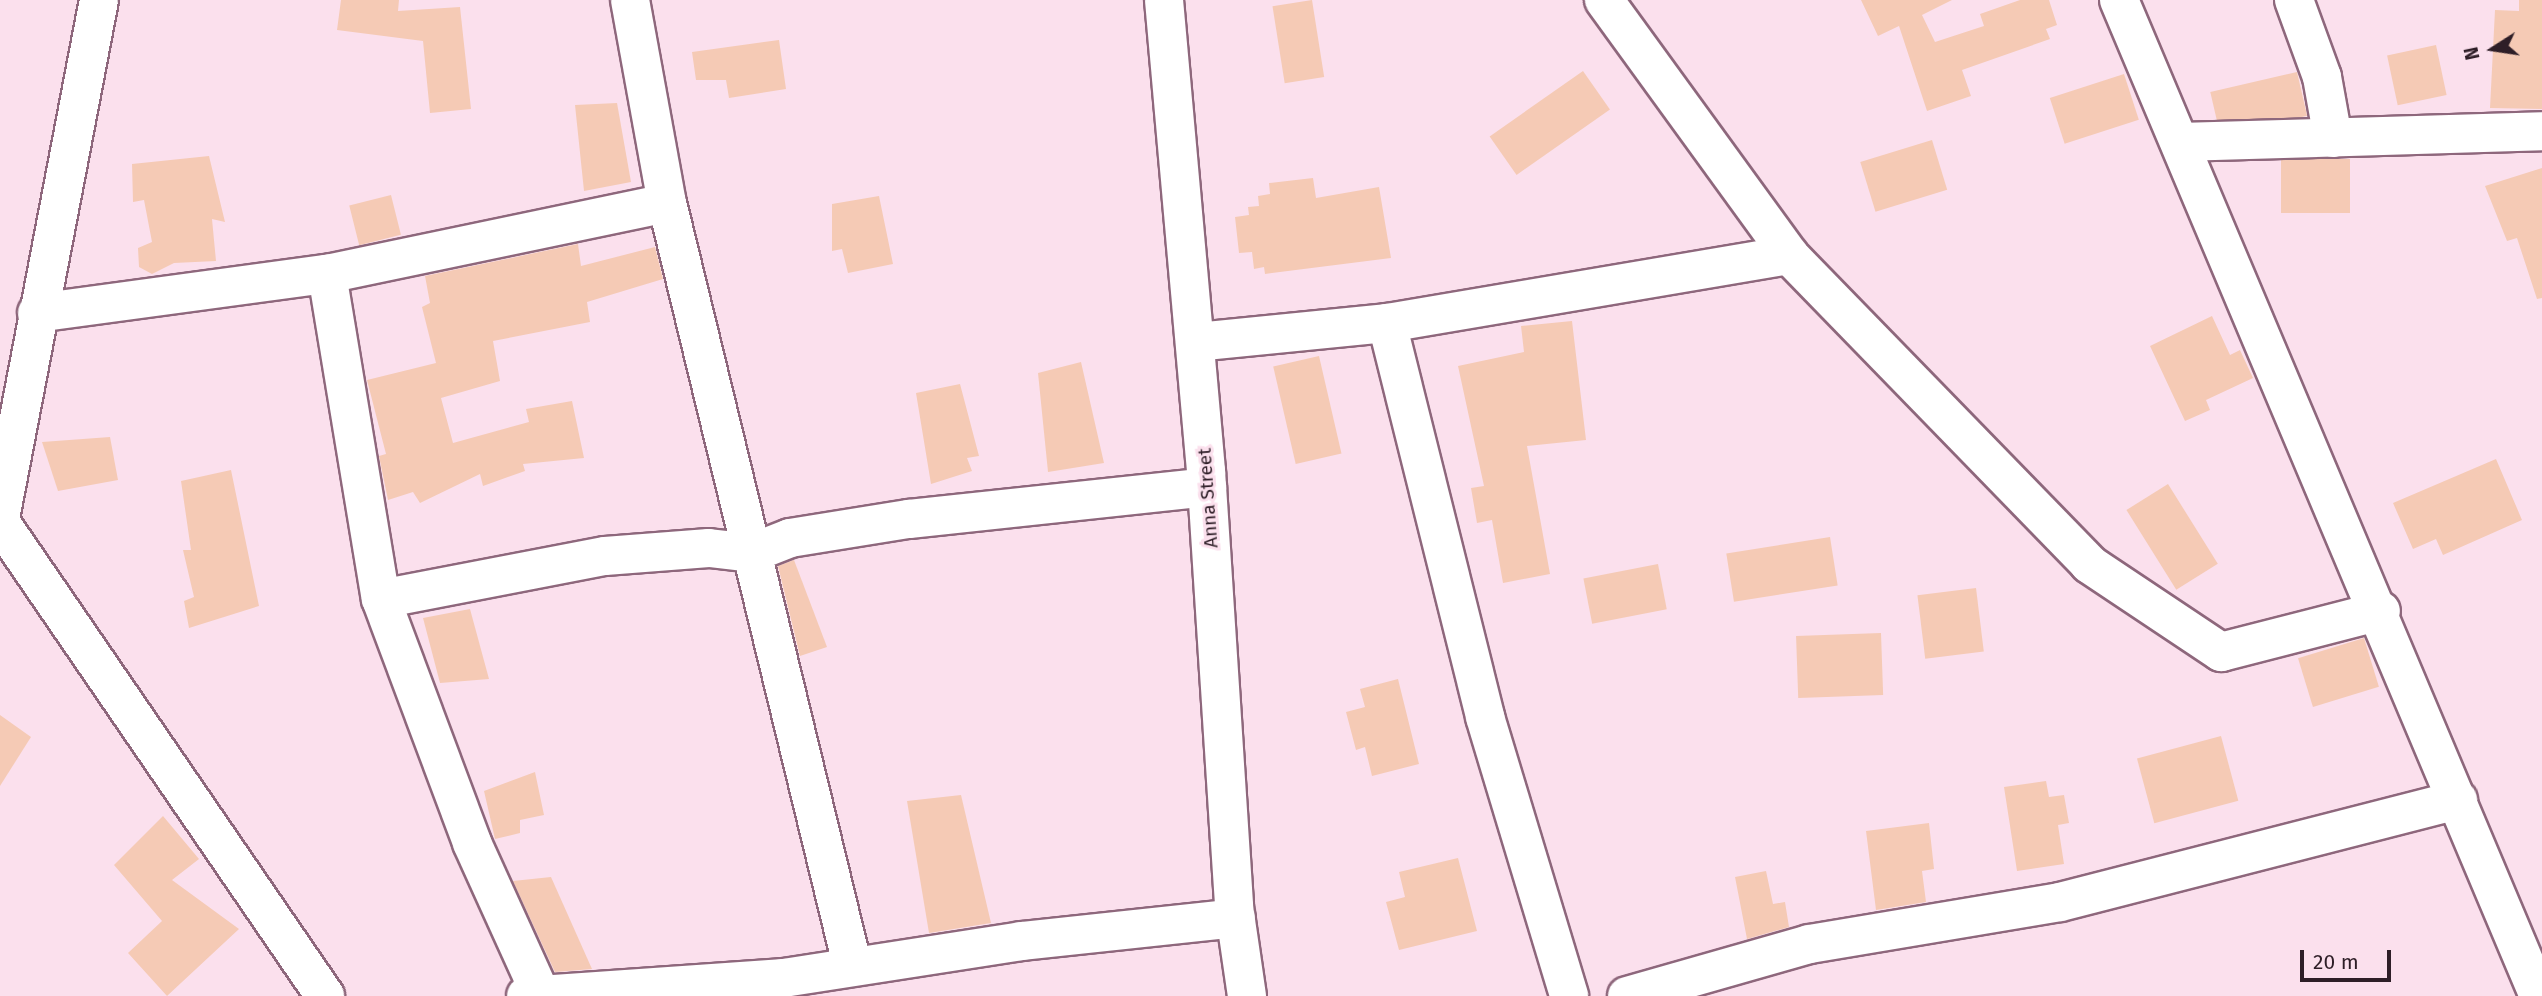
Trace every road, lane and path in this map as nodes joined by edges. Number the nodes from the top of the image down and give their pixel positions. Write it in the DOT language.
graph roads {
  1 [pos="99,0"];
  2 [pos="631,0"];
  3 [pos="1164,0"];
  4 [pos="1604,0"];
  5 [pos="2119,0"];
  6 [pos="2294,0"];
  7 [pos="2542,131"];
  8 [pos="2333,138"];
  9 [pos="2180,142"];
  10 [pos="667,204"];
  11 [pos="1789,255"];
  12 [pos="327,274"];
  13 [pos="37,313"];
  14 [pos="1387,323"];
  15 [pos="1196,342"];
  16 [pos="1208,487"];
  17 [pos="0,520"];
  18 [pos="752,553"];
  19 [pos="381,599"];
  20 [pos="2381,611"];
  21 [pos="2458,800"];
  22 [pos="1236,918"];
  23 [pos="852,964"];
  24 [pos="533,994"];
  25 [pos="325,996"];
  26 [pos="1247,996"];
  27 [pos="1569,996"];
  28 [pos="1626,996"];
  29 [pos="2539,996"];
  1 -- 13 [label="street"];
  2 -- 10 [label="street"];
  3 -- 15 [label="street, Anna Street"];
  4 -- 11 [label="street"];
  5 -- 9 [label="street"];
  6 -- 8 [label="street"];
  7 -- 8 [label="street"];
  8 -- 9 [label="street"];
  9 -- 20 [label="street"];
  10 -- 12 [label="street"];
  10 -- 18 [label="street"];
  11 -- 14 [label="street"];
  11 -- 20 [label="street"];
  12 -- 13 [label="street"];
  12 -- 19 [label="street"];
  13 -- 17 [label="street"];
  14 -- 15 [label="street"];
  14 -- 27 [label="street"];
  15 -- 16 [label="street, Anna Street"];
  16 -- 18 [label="street"];
  16 -- 22 [label="street, Anna Street"];
  17 -- 25 [label="street"];
  18 -- 19 [label="street"];
  18 -- 23 [label="street"];
  19 -- 24 [label="street"];
  20 -- 21 [label="street"];
  21 -- 28 [label="street"];
  21 -- 29 [label="street"];
  22 -- 23 [label="street"];
  22 -- 26 [label="street, Anna Street"];
  23 -- 24 [label="street"];
}
